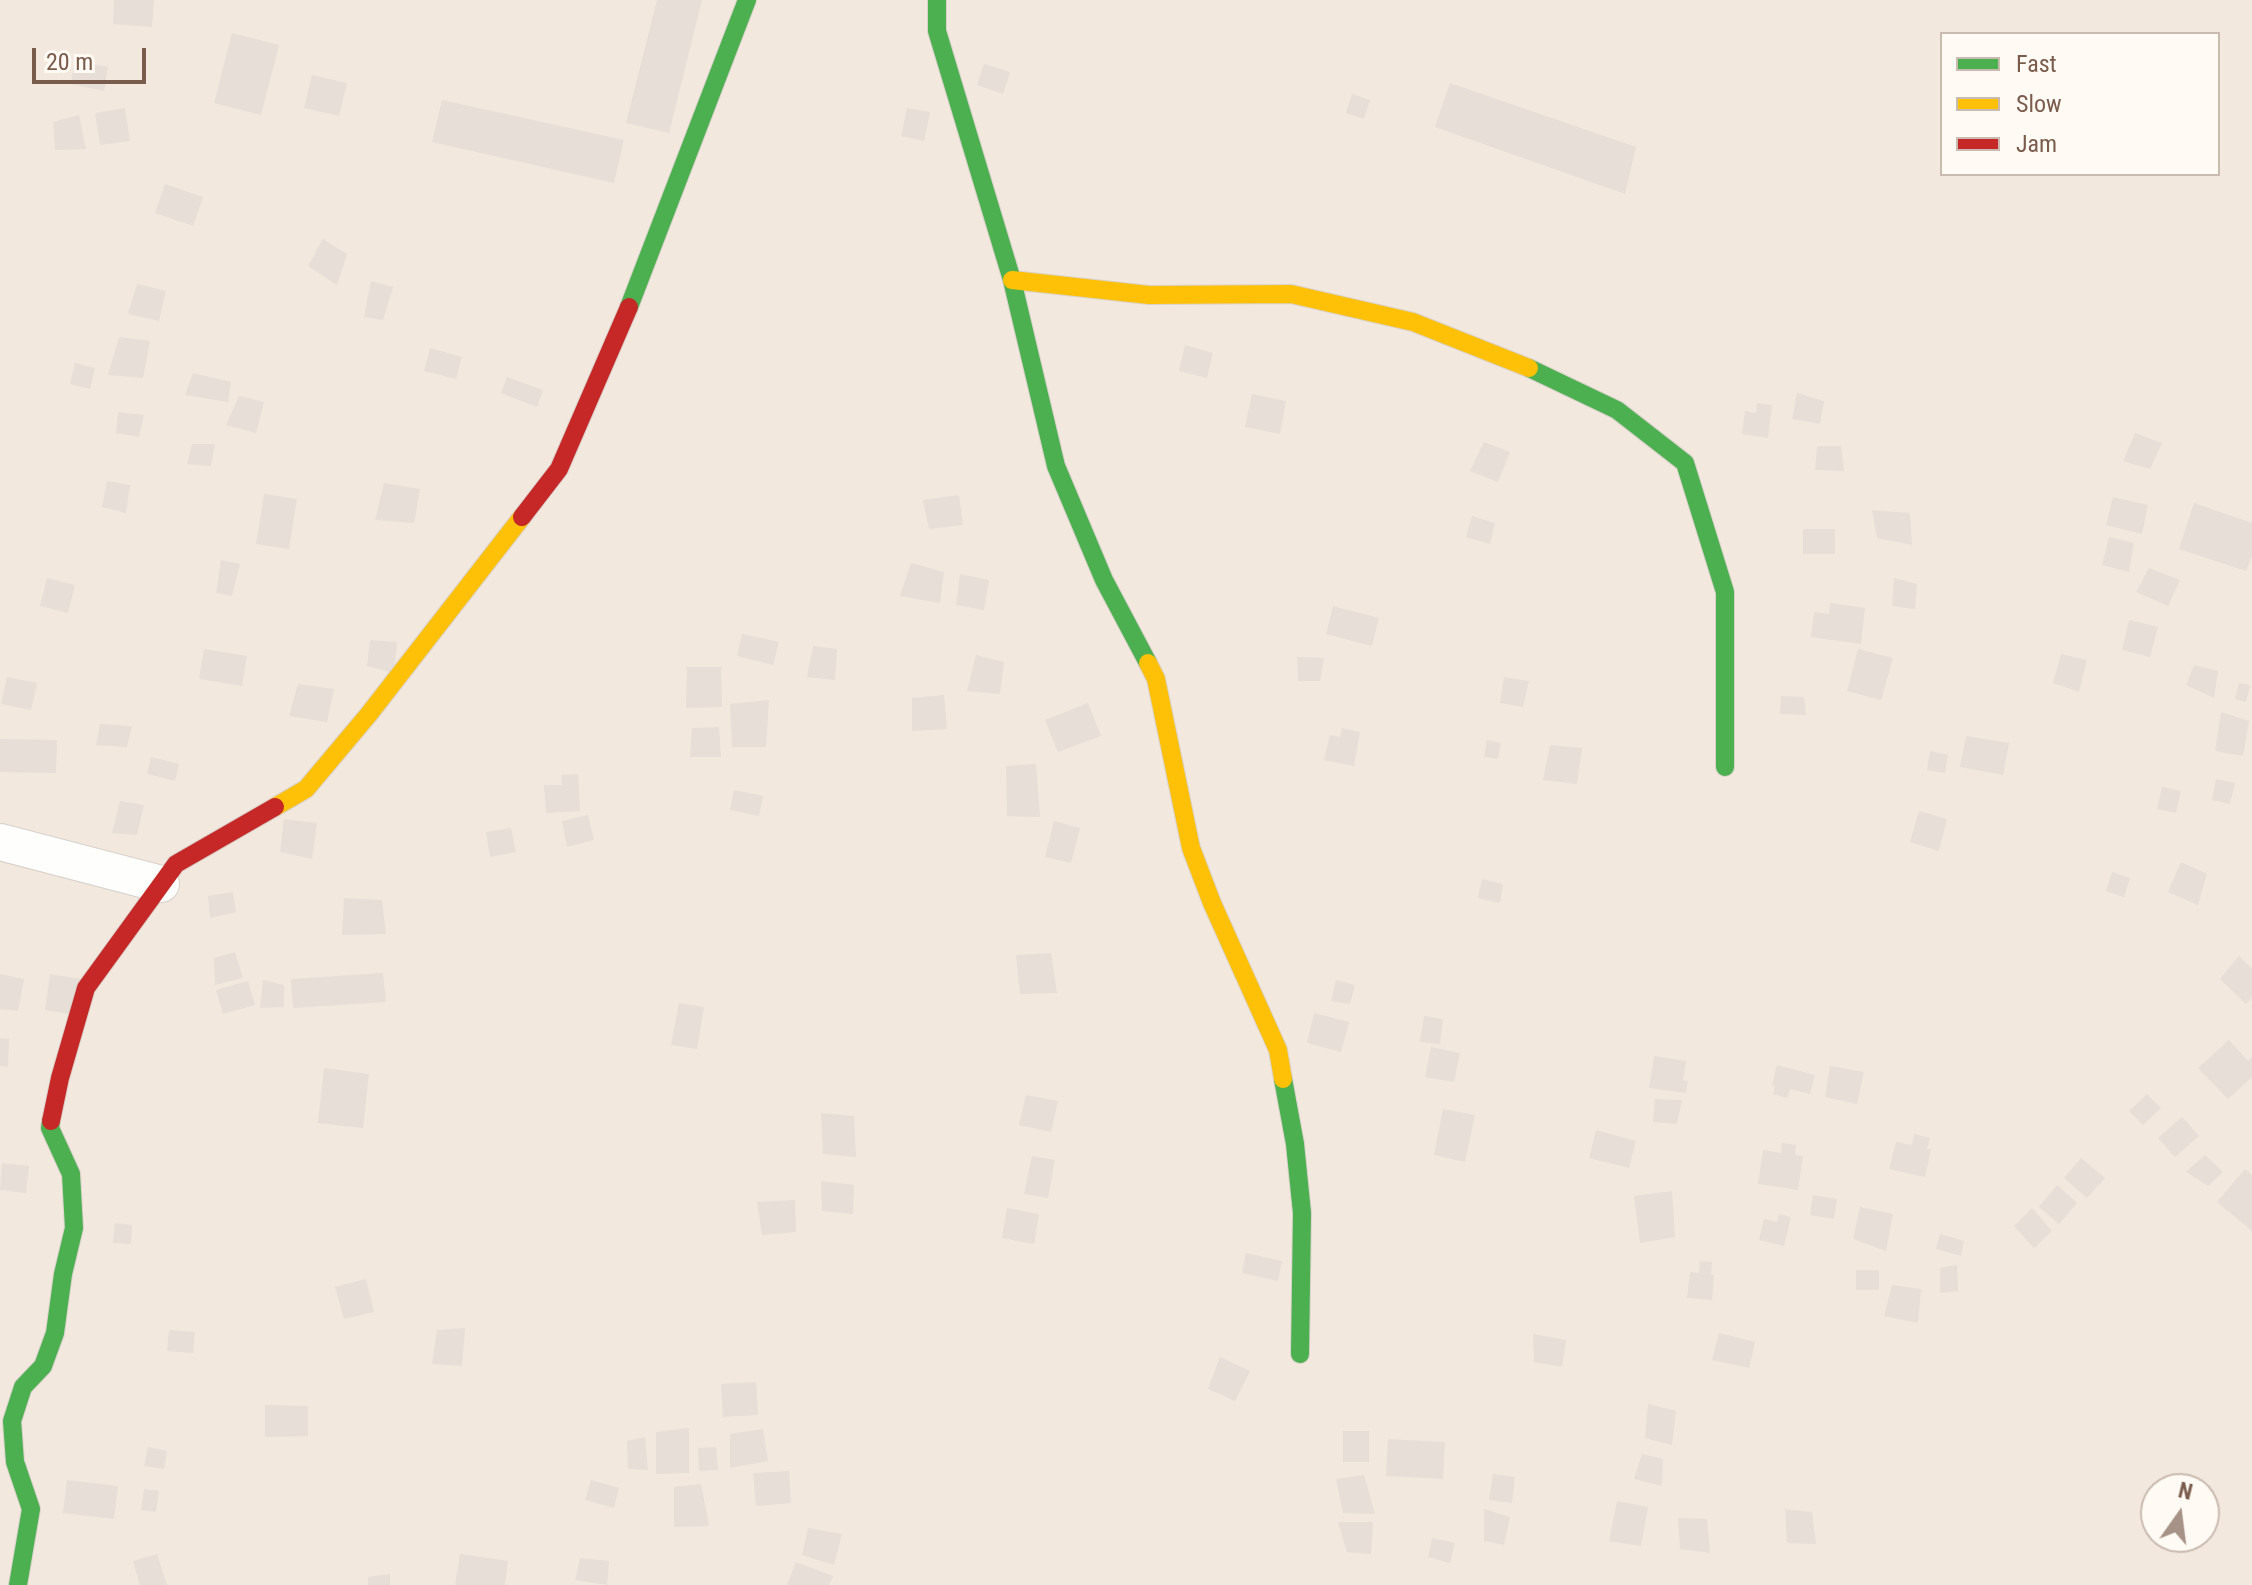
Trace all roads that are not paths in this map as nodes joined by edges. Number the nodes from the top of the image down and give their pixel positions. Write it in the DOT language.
graph roads {
  1 [pos="747,0"];
  2 [pos="937,0"];
  3 [pos="1012,280"];
  4 [pos="1725,767"];
  5 [pos="0,842"];
  6 [pos="161,884"];
  7 [pos="1300,1354"];
  8 [pos="18,1585"];
  1 -- 6 [label="street"];
  2 -- 3 [label="street"];
  3 -- 4 [label="street"];
  3 -- 7 [label="street"];
  5 -- 6 [label="street"];
  6 -- 8 [label="street"];
}
